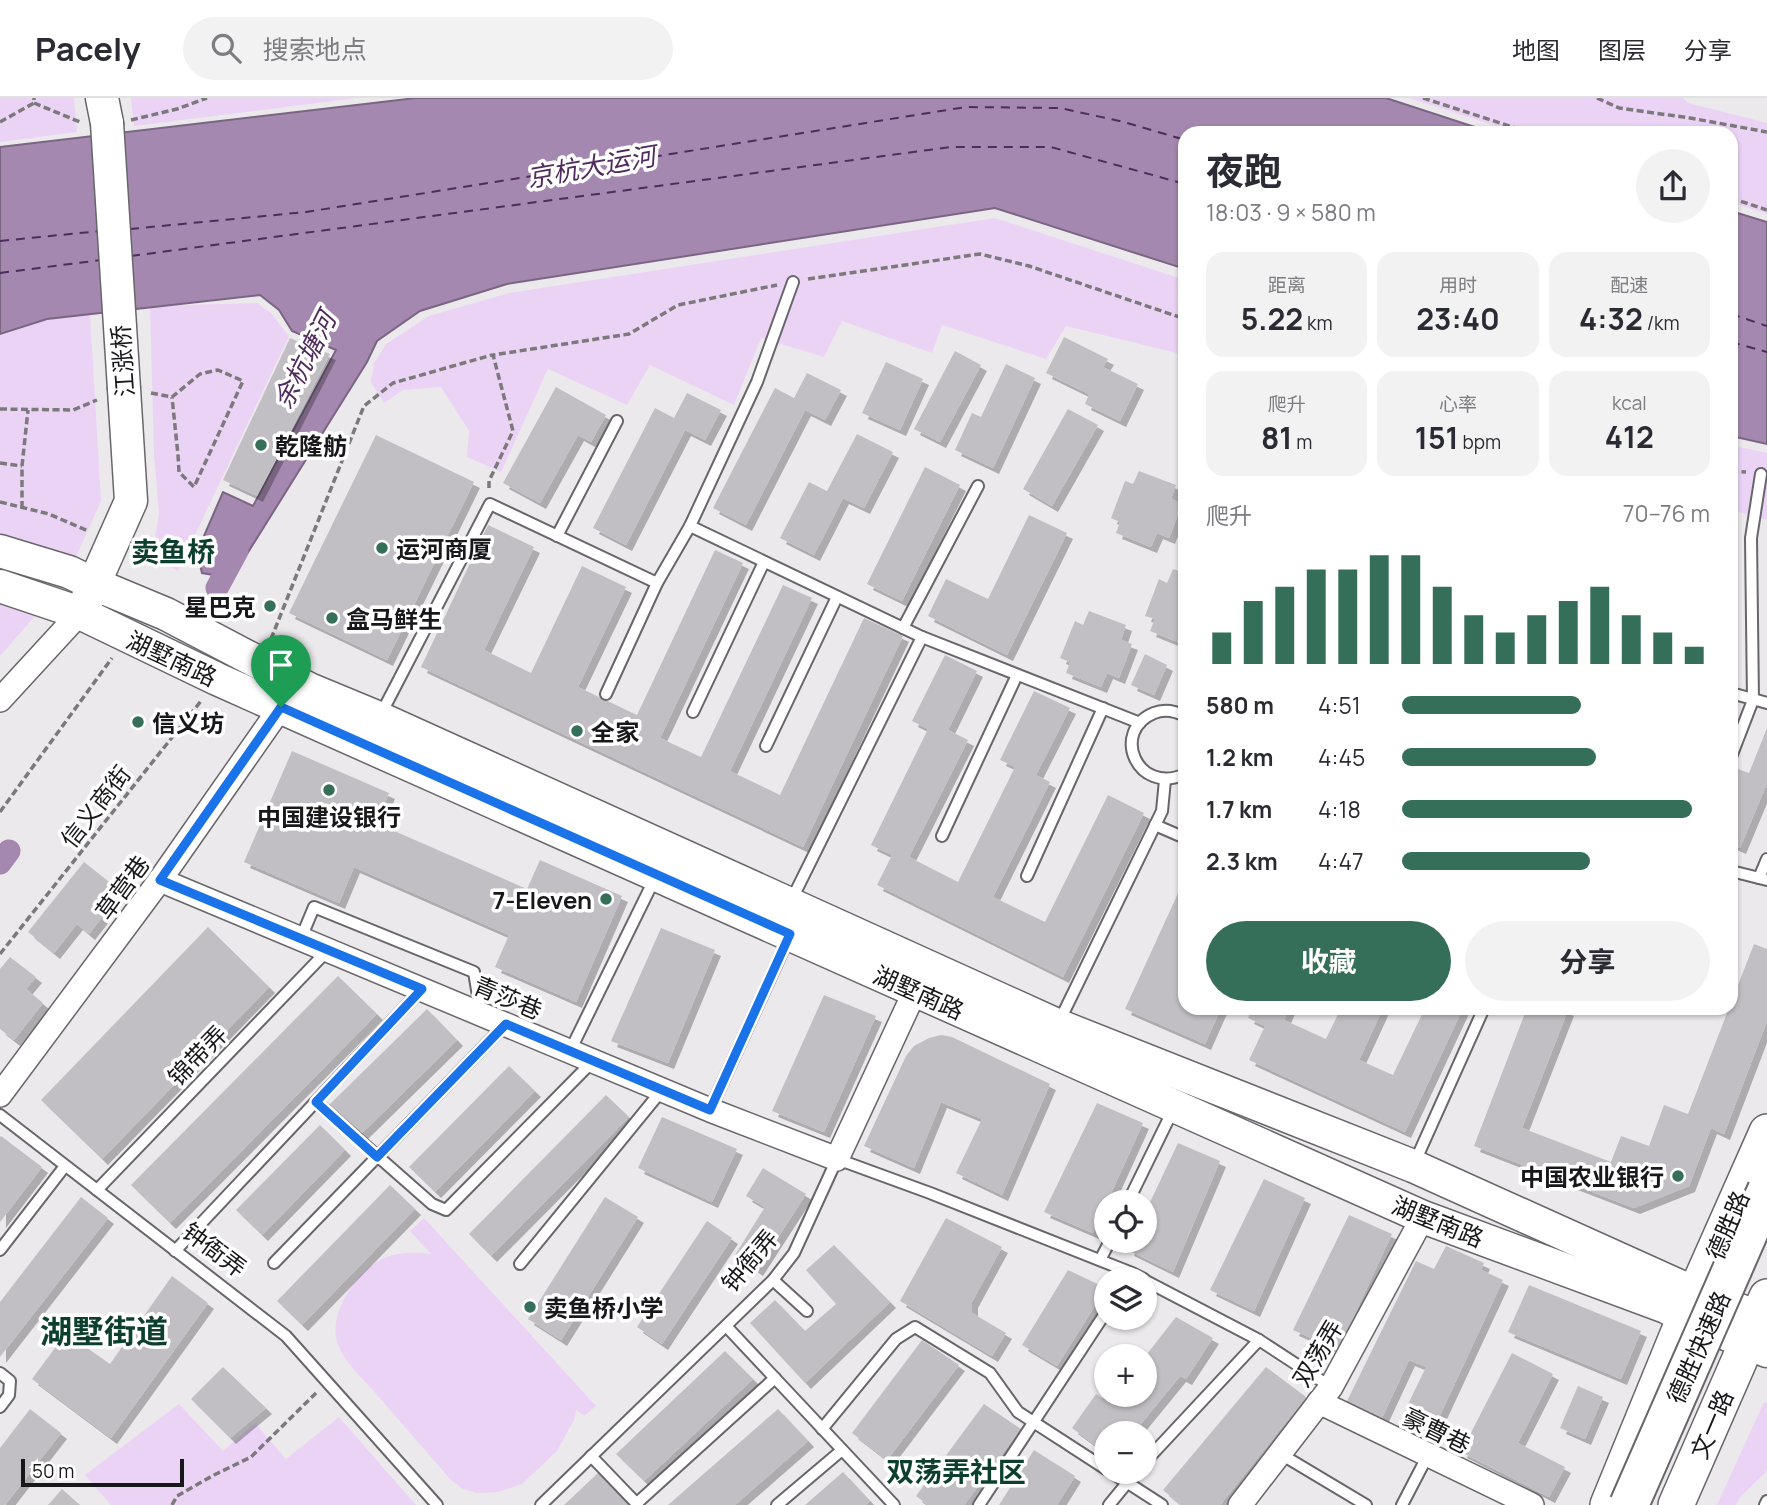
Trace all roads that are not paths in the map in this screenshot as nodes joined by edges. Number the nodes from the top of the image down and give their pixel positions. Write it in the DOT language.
graph roads {
  1 [pos="105,111"];
  2 [pos="793,282"];
  3 [pos="617,421"];
  4 [pos="1761,474"];
  5 [pos="978,486"];
  6 [pos="690,526"];
  7 [pos="557,536"];
  8 [pos="0,551"];
  9 [pos="764,562"];
  10 [pos="657,583"];
  11 [pos="94,584"];
  12 [pos="0,586"];
  13 [pos="837,597"];
  14 [pos="80,613"];
  15 [pos="903,628"];
  16 [pos="922,637"];
  17 [pos="1017,675"];
  18 [pos="606,694"];
  19 [pos="1738,695"];
  20 [pos="0,700"];
  21 [pos="1753,700"];
  22 [pos="1767,703"];
  23 [pos="281,707"];
  24 [pos="1103,708"];
  25 [pos="693,712"];
  26 [pos="1178,712"];
  27 [pos="379,718"];
  28 [pos="1140,723"];
  29 [pos="1738,739"];
  30 [pos="766,747"];
  31 [pos="1178,777"];
  32 [pos="1165,779"];
  33 [pos="1155,825"];
  34 [pos="1178,835"];
  35 [pos="942,836"];
  36 [pos="1767,859"];
  37 [pos="1738,873"];
  38 [pos="657,875"];
  39 [pos="1027,876"];
  40 [pos="1763,879"];
  41 [pos="160,880"];
  42 [pos="790,919"];
  43 [pos="301,938"];
  44 [pos="328,950"];
  45 [pos="422,989"];
  46 [pos="915,991"];
  47 [pos="481,1014"];
  48 [pos="1481,1015"];
  49 [pos="506,1024"];
  50 [pos="1057,1025"];
  51 [pos="570,1051"];
  52 [pos="593,1061"];
  53 [pos="663,1090"];
  54 [pos="0,1095"];
  55 [pos="316,1102"];
  56 [pos="1175,1107"];
  57 [pos="710,1110"];
  58 [pos="0,1115"];
  59 [pos="1767,1132"];
  60 [pos="377,1157"];
  61 [pos="837,1159"];
  62 [pos="65,1166"];
  63 [pos="1413,1166"];
  64 [pos="97,1190"];
  65 [pos="1134,1190"];
  66 [pos="1767,1190"];
  67 [pos="1423,1217"];
  68 [pos="1767,1237"];
  69 [pos="0,1250"];
  70 [pos="174,1251"];
  71 [pos="1104,1253"];
  72 [pos="1100,1260"];
  73 [pos="274,1263"];
  74 [pos="520,1264"];
  75 [pos="1113,1267"];
  76 [pos="773,1280"];
  77 [pos="1157,1287"];
  78 [pos="1691,1305"];
  79 [pos="807,1311"];
  80 [pos="726,1326"];
  81 [pos="1761,1326"];
  82 [pos="1094,1330"];
  83 [pos="1259,1340"];
  84 [pos="0,1373"];
  85 [pos="775,1378"];
  86 [pos="1325,1395"];
  87 [pos="0,1407"];
  88 [pos="1035,1422"];
  89 [pos="822,1429"];
  90 [pos="1157,1449"];
  91 [pos="842,1450"];
  92 [pos="1279,1453"];
  93 [pos="1428,1455"];
  94 [pos="591,1456"];
  95 [pos="1094,1461"];
  96 [pos="1125,1484"];
  97 [pos="1130,1484"];
  98 [pos="637,1504"];
  99 [pos="437,1505"];
  100 [pos="541,1505"];
  101 [pos="778,1505"];
  102 [pos="894,1505"];
  103 [pos="979,1505"];
  104 [pos="1109,1505"];
  105 [pos="1162,1505"];
  106 [pos="1240,1505"];
  107 [pos="1366,1505"];
  108 [pos="1402,1505"];
  109 [pos="1532,1505"];
  110 [pos="1608,1505"];
  111 [pos="1629,1505"];
  112 [pos="1654,1505"];
  113 [pos="1676,1505"];
  1 -- 11 [label="main road, 江涨桥, bridge"];
  2 -- 6 [label="lane"];
  3 -- 7 [label="lane"];
  4 -- 21 [label="lane"];
  5 -- 15 [label="lane"];
  6 -- 9 [label="lane"];
  6 -- 10 [label="lane"];
  7 -- 10 [label="lane"];
  7 -- 27 [label="lane"];
  8 -- 11 [label="main road, 湖墅南路"];
  9 -- 13 [label="lane"];
  9 -- 25 [label="lane"];
  10 -- 18 [label="lane"];
  11 -- 14 [label="main road, 江涨桥"];
  11 -- 27 [label="main road, 湖墅南路"];
  12 -- 14 [label="main road, 湖墅南路"];
  13 -- 15 [label="lane"];
  13 -- 30 [label="lane"];
  14 -- 20 [label="street"];
  14 -- 23 [label="main road, 湖墅南路"];
  15 -- 16 [label="lane"];
  16 -- 17 [label="lane"];
  16 -- 42 [label="lane"];
  17 -- 24 [label="lane"];
  17 -- 35 [label="lane"];
  19 -- 21 [label="lane"];
  21 -- 22 [label="lane"];
  21 -- 29 [label="lane"];
  23 -- 38 [label="main road, 湖墅南路"];
  23 -- 41 [label="street, 草营巷"];
  24 -- 28 [label="lane"];
  24 -- 39 [label="lane"];
  26 -- 28 [label="lane"];
  27 -- 42 [label="main road, 湖墅南路"];
  28 -- 32 [label="lane"];
  31 -- 32 [label="lane"];
  32 -- 33 [label="lane"];
  33 -- 34 [label="lane"];
  33 -- 50 [label="lane"];
  36 -- 40 [label="lane"];
  37 -- 40 [label="lane"];
  38 -- 42 [label="main road, 湖墅南路"];
  38 -- 51 [label="lane"];
  41 -- 43 [label="street, 青莎巷"];
  41 -- 54 [label="street, 草营巷"];
  42 -- 46 [label="main road, 湖墅南路"];
  42 -- 50 [label="main road, 湖墅南路"];
  42 -- 57 [label="lane"];
  43 -- 44 [label="street, 青莎巷"];
  43 -- 47 [label="lane"];
  44 -- 45 [label="street, 青莎巷"];
  44 -- 64 [label="lane, 锦带弄"];
  45 -- 47 [label="street, 青莎巷"];
  45 -- 55 [label="lane"];
  46 -- 56 [label="main road, 湖墅南路"];
  46 -- 61 [label="street, 钟衙弄"];
  47 -- 49 [label="street, 青莎巷"];
  48 -- 63 [label="lane"];
  49 -- 51 [label="street, 青莎巷"];
  49 -- 60 [label="lane"];
  50 -- 63 [label="main road, 湖墅南路"];
  51 -- 52 [label="street, 青莎巷"];
  52 -- 53 [label="street, 青莎巷"];
  52 -- 60 [label="lane"];
  53 -- 57 [label="street, 青莎巷"];
  53 -- 74 [label="lane"];
  55 -- 60 [label="lane"];
  55 -- 70 [label="lane"];
  56 -- 65 [label="lane"];
  56 -- 67 [label="main road, 湖墅南路"];
  57 -- 61 [label="street, 青莎巷"];
  58 -- 62 [label="lane, 钟衙弄"];
  59 -- 78 [label="main road, 德胜路"];
  60 -- 73 [label="lane"];
  61 -- 72 [label="lane"];
  61 -- 76 [label="lane, 钟衙弄"];
  62 -- 64 [label="lane, 钟衙弄"];
  62 -- 69 [label="lane"];
  63 -- 78 [label="main road, 湖墅南路"];
  64 -- 70 [label="lane, 钟衙弄"];
  66 -- 111 [label="highway, 德胜快速路, bridge"];
  67 -- 78 [label="main road, 湖墅南路"];
  67 -- 86 [label="street, 双荡弄"];
  68 -- 112 [label="highway, 德胜快速路"];
  70 -- 99 [label="lane, 钟衙弄"];
  71 -- 72 [label="lane"];
  72 -- 75 [label="lane"];
  76 -- 79 [label="lane"];
  76 -- 80 [label="lane, 钟衙弄"];
  77 -- 83 [label="lane"];
  78 -- 81 [label="main road, 湖墅南路"];
  78 -- 110 [label="main road"];
  80 -- 85 [label="lane"];
  80 -- 94 [label="lane, 钟衙弄"];
  81 -- 113 [label="main road, 文一路"];
  82 -- 88 [label="lane"];
  83 -- 86 [label="lane"];
  83 -- 90 [label="lane"];
  84 -- 87 [label="lane"];
  85 -- 89 [label="lane"];
  85 -- 98 [label="lane"];
  86 -- 92 [label="street, 双荡弄"];
  86 -- 93 [label="street, 豪曹巷"];
  88 -- 89 [label="lane"];
  88 -- 95 [label="lane"];
  88 -- 103 [label="lane"];
  89 -- 91 [label="lane"];
  91 -- 101 [label="lane"];
  91 -- 102 [label="lane"];
  92 -- 106 [label="street, 双荡弄"];
  92 -- 107 [label="lane"];
  93 -- 108 [label="lane"];
  93 -- 109 [label="street, 豪曹巷"];
  94 -- 98 [label="lane"];
  94 -- 100 [label="lane, 钟衙弄"];
  96 -- 104 [label="lane"];
  97 -- 105 [label="lane"];
}
